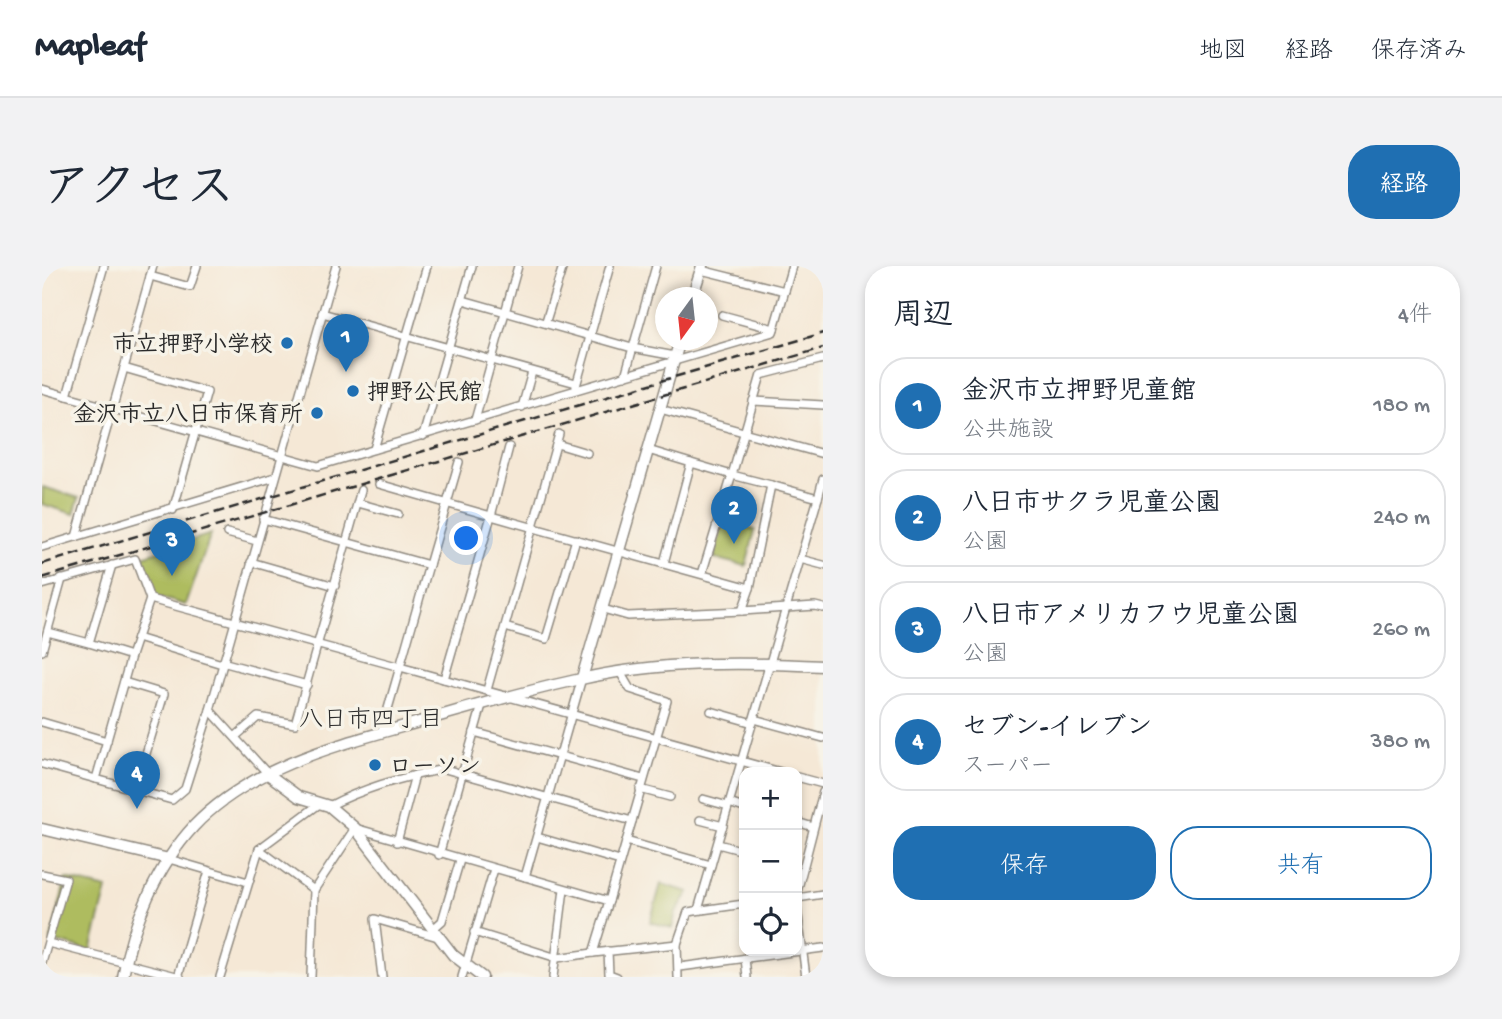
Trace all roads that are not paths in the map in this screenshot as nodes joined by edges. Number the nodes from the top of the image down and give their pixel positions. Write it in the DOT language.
graph roads {
  1 [pos="104,266"];
  2 [pos="153,266"];
  3 [pos="197,266"];
  4 [pos="336,266"];
  5 [pos="427,266"];
  6 [pos="472,266"];
  7 [pos="518,266"];
  8 [pos="563,266"];
  9 [pos="610,266"];
  10 [pos="656,266"];
  11 [pos="792,266"];
  12 [pos="701,268"];
  13 [pos="150,276"];
  14 [pos="695,287"];
  15 [pos="785,291"];
  16 [pos="463,300"];
  17 [pos="505,311"];
  18 [pos="322,313"];
  19 [pos="722,315"];
  20 [pos="546,321"];
  21 [pos="774,329"];
  22 [pos="590,334"];
  23 [pos="406,338"];
  24 [pos="632,348"];
  25 [pos="449,350"];
  26 [pos="677,350"];
  27 [pos="674,359"];
  28 [pos="823,359"];
  29 [pos="489,361"];
  30 [pos="124,368"];
  31 [pos="532,372"];
  32 [pos="625,376"];
  33 [pos="575,387"];
  34 [pos="42,389"];
  35 [pos="67,396"];
  36 [pos="754,401"];
  37 [pos="823,405"];
  38 [pos="522,407"];
  39 [pos="111,408"];
  40 [pos="660,409"];
  41 [pos="475,420"];
  42 [pos="195,432"];
  43 [pos="745,432"];
  44 [pos="559,434"];
  45 [pos="423,436"];
  46 [pos="557,444"];
  47 [pos="509,447"];
  48 [pos="374,449"];
  49 [pos="648,450"];
  50 [pos="587,453"];
  51 [pos="823,454"];
  52 [pos="282,457"];
  53 [pos="459,462"];
  54 [pos="691,463"];
  55 [pos="732,475"];
  56 [pos="275,477"];
  57 [pos="823,479"];
  58 [pos="379,484"];
  59 [pos="771,485"];
  60 [pos="361,490"];
  61 [pos="818,498"];
  62 [pos="358,503"];
  63 [pos="447,503"];
  64 [pos="173,510"];
  65 [pos="398,514"];
  66 [pos="491,516"];
  67 [pos="263,519"];
  68 [pos="533,528"];
  69 [pos="227,533"];
  70 [pos="76,537"];
  71 [pos="576,538"];
  72 [pos="257,541"];
  73 [pos="347,542"];
  74 [pos="42,547"];
  75 [pos="619,551"];
  76 [pos="800,559"];
  77 [pos="251,562"];
  78 [pos="664,563"];
  79 [pos="112,565"];
  80 [pos="429,565"];
  81 [pos="823,565"];
  82 [pos="702,574"];
  83 [pos="62,579"];
  84 [pos="42,585"];
  85 [pos="335,586"];
  86 [pos="750,588"];
  87 [pos="150,599"];
  88 [pos="786,608"];
  89 [pos="823,608"];
  90 [pos="603,609"];
  91 [pos="742,611"];
  92 [pos="233,622"];
  93 [pos="506,626"];
  94 [pos="48,632"];
  95 [pos="136,638"];
  96 [pos="89,643"];
  97 [pos="319,646"];
  98 [pos="42,652"];
  99 [pos="131,656"];
  100 [pos="222,663"];
  101 [pos="770,663"];
  102 [pos="823,666"];
  103 [pos="400,667"];
  104 [pos="620,672"];
  105 [pos="582,678"];
  106 [pos="444,679"];
  107 [pos="124,682"];
  108 [pos="307,685"];
  109 [pos="487,690"];
  110 [pos="509,697"];
  111 [pos="482,705"];
  112 [pos="210,710"];
  113 [pos="711,711"];
  114 [pos="572,714"];
  115 [pos="753,721"];
  116 [pos="42,722"];
  117 [pos="474,732"];
  118 [pos="382,733"];
  119 [pos="236,736"];
  120 [pos="656,737"];
  121 [pos="823,738"];
  122 [pos="107,741"];
  123 [pos="560,756"];
  124 [pos="741,761"];
  125 [pos="42,764"];
  126 [pos="762,767"];
  127 [pos="268,774"];
  128 [pos="462,774"];
  129 [pos="415,775"];
  130 [pos="802,778"];
  131 [pos="96,779"];
  132 [pos="643,779"];
  133 [pos="823,784"];
  134 [pos="640,789"];
  135 [pos="135,790"];
  136 [pos="823,792"];
  137 [pos="670,797"];
  138 [pos="548,798"];
  139 [pos="703,799"];
  140 [pos="318,805"];
  141 [pos="729,805"];
  142 [pos="329,806"];
  143 [pos="739,807"];
  144 [pos="700,820"];
  145 [pos="632,821"];
  146 [pos="802,824"];
  147 [pos="723,827"];
  148 [pos="813,827"];
  149 [pos="355,828"];
  150 [pos="42,829"];
  151 [pos="537,837"];
  152 [pos="626,841"];
  153 [pos="397,842"];
  154 [pos="718,844"];
  155 [pos="259,849"];
  156 [pos="739,850"];
  157 [pos="439,855"];
  158 [pos="802,858"];
  159 [pos="169,859"];
  160 [pos="460,860"];
  161 [pos="620,861"];
  162 [pos="711,865"];
  163 [pos="494,869"];
  164 [pos="209,871"];
  165 [pos="42,874"];
  166 [pos="526,877"];
  167 [pos="248,883"];
  168 [pos="564,889"];
  169 [pos="314,890"];
  170 [pos="823,894"];
  171 [pos="802,897"];
  172 [pos="608,901"];
  173 [pos="739,905"];
  174 [pos="698,910"];
  175 [pos="474,932"];
  176 [pos="436,933"];
  177 [pos="47,943"];
  178 [pos="677,944"];
  179 [pos="823,948"];
  180 [pos="608,951"];
  181 [pos="802,951"];
  182 [pos="593,953"];
  183 [pos="761,956"];
  184 [pos="557,958"];
  185 [pos="745,958"];
  186 [pos="125,962"];
  187 [pos="42,963"];
  188 [pos="466,964"];
  189 [pos="680,967"];
  190 [pos="122,977"];
  191 [pos="179,977"];
  192 [pos="220,977"];
  193 [pos="311,977"];
  194 [pos="382,977"];
  195 [pos="462,977"];
  196 [pos="482,977"];
  197 [pos="553,977"];
  198 [pos="617,977"];
  199 [pos="678,977"];
  200 [pos="747,977"];
  201 [pos="806,977"];
  1 -- 35 [label="street"];
  2 -- 13 [label="street"];
  3 -- 13 [label="street"];
  4 -- 18 [label="street"];
  5 -- 23 [label="street"];
  6 -- 16 [label="street"];
  7 -- 17 [label="street"];
  8 -- 20 [label="street"];
  9 -- 22 [label="street"];
  10 -- 24 [label="street"];
  11 -- 15 [label="street"];
  12 -- 14 [label="street"];
  12 -- 15 [label="street"];
  13 -- 30 [label="street"];
  15 -- 21 [label="street"];
  16 -- 17 [label="street"];
  16 -- 25 [label="street"];
  17 -- 20 [label="street"];
  17 -- 29 [label="street"];
  18 -- 23 [label="street"];
  18 -- 52 [label="street"];
  19 -- 21 [label="street"];
  20 -- 22 [label="street"];
  21 -- 27 [label="street"];
  22 -- 24 [label="street"];
  22 -- 33 [label="street"];
  23 -- 25 [label="street"];
  23 -- 48 [label="street"];
  24 -- 27 [label="street"];
  24 -- 32 [label="street"];
  25 -- 29 [label="street"];
  25 -- 45 [label="street"];
  26 -- 27 [label="street"];
  27 -- 32 [label="street"];
  27 -- 40 [label="street"];
  28 -- 36 [label="street"];
  29 -- 31 [label="street"];
  29 -- 41 [label="street"];
  30 -- 39 [label="street"];
  30 -- 42 [label="street"];
  31 -- 33 [label="street"];
  31 -- 38 [label="street"];
  32 -- 33 [label="street"];
  33 -- 38 [label="street"];
  34 -- 35 [label="street"];
  35 -- 39 [label="street"];
  36 -- 37 [label="street"];
  36 -- 43 [label="street"];
  38 -- 41 [label="street"];
  39 -- 42 [label="street"];
  39 -- 70 [label="street"];
  40 -- 43 [label="street"];
  40 -- 49 [label="street"];
  41 -- 45 [label="street"];
  42 -- 52 [label="street"];
  42 -- 64 [label="street"];
  43 -- 51 [label="street"];
  43 -- 55 [label="street"];
  44 -- 46 [label="street"];
  45 -- 48 [label="street"];
  46 -- 50 [label="street"];
  46 -- 68 [label="street"];
  47 -- 66 [label="street"];
  48 -- 52 [label="street"];
  49 -- 54 [label="street"];
  49 -- 75 [label="street"];
  52 -- 56 [label="street"];
  53 -- 63 [label="street"];
  54 -- 55 [label="street"];
  54 -- 78 [label="street"];
  55 -- 59 [label="street"];
  55 -- 82 [label="street"];
  56 -- 64 [label="street"];
  56 -- 67 [label="street"];
  57 -- 61 [label="street"];
  58 -- 63 [label="street"];
  59 -- 61 [label="street"];
  59 -- 86 [label="street"];
  60 -- 62 [label="street"];
  61 -- 76 [label="street"];
  62 -- 65 [label="street"];
  62 -- 73 [label="street"];
  63 -- 66 [label="street"];
  63 -- 80 [label="street"];
  64 -- 70 [label="street"];
  66 -- 68 [label="street"];
  66 -- 106 [label="street"];
  67 -- 72 [label="street"];
  67 -- 73 [label="street"];
  68 -- 71 [label="street"];
  68 -- 93 [label="street"];
  69 -- 72 [label="street"];
  70 -- 74 [label="street"];
  71 -- 75 [label="street"];
  71 -- 93 [label="street"];
  72 -- 77 [label="street"];
  73 -- 80 [label="street"];
  73 -- 85 [label="street"];
  75 -- 78 [label="street"];
  75 -- 90 [label="street"];
  76 -- 81 [label="street"];
  76 -- 88 [label="street"];
  77 -- 85 [label="street"];
  77 -- 92 [label="street"];
  78 -- 82 [label="street"];
  79 -- 83 [label="street"];
  79 -- 87 [label="street"];
  79 -- 96 [label="street"];
  80 -- 103 [label="street"];
  82 -- 86 [label="street"];
  83 -- 84 [label="street"];
  83 -- 94 [label="street"];
  85 -- 97 [label="street"];
  86 -- 91 [label="street"];
  87 -- 92 [label="street"];
  87 -- 95 [label="street"];
  88 -- 89 [label="street"];
  88 -- 91 [label="street"];
  88 -- 101 [label="street"];
  90 -- 91 [label="street"];
  90 -- 105 [label="street"];
  92 -- 97 [label="street"];
  92 -- 100 [label="street"];
  93 -- 109 [label="street"];
  94 -- 96 [label="street"];
  94 -- 98 [label="street"];
  95 -- 99 [label="street"];
  95 -- 100 [label="street"];
  96 -- 99 [label="street"];
  97 -- 103 [label="street"];
  97 -- 108 [label="street"];
  99 -- 107 [label="street"];
  100 -- 108 [label="street"];
  100 -- 112 [label="street"];
  101 -- 102 [label="street"];
  101 -- 104 [label="street"];
  101 -- 115 [label="street"];
  103 -- 106 [label="street"];
  103 -- 118 [label="street"];
  104 -- 105 [label="street"];
  104 -- 120 [label="street"];
  105 -- 110 [label="street"];
  105 -- 114 [label="street"];
  106 -- 109 [label="street"];
  107 -- 122 [label="street"];
  107 -- 135 [label="street"];
  108 -- 119 [label="street"];
  109 -- 110 [label="street"];
  110 -- 111 [label="street"];
  110 -- 114 [label="street"];
  111 -- 117 [label="street"];
  111 -- 118 [label="street"];
  112 -- 119 [label="street"];
  112 -- 135 [label="street"];
  113 -- 115 [label="street"];
  114 -- 120 [label="street"];
  114 -- 123 [label="street"];
  115 -- 121 [label="street"];
  115 -- 124 [label="street"];
  116 -- 122 [label="street"];
  117 -- 123 [label="street"];
  117 -- 128 [label="street"];
  118 -- 127 [label="street"];
  119 -- 127 [label="street"];
  120 -- 124 [label="street"];
  120 -- 132 [label="street"];
  122 -- 131 [label="street"];
  123 -- 132 [label="street"];
  123 -- 138 [label="street"];
  124 -- 126 [label="street"];
  124 -- 141 [label="street"];
  125 -- 131 [label="street"];
  127 -- 140 [label="street"];
  127 -- 159 [label="street"];
  128 -- 129 [label="street"];
  128 -- 138 [label="street"];
  128 -- 157 [label="street"];
  129 -- 142 [label="street"];
  129 -- 153 [label="street"];
  130 -- 133 [label="street"];
  131 -- 135 [label="street"];
  132 -- 134 [label="street"];
  134 -- 137 [label="street"];
  134 -- 145 [label="street"];
  136 -- 148 [label="street"];
  138 -- 145 [label="street"];
  138 -- 151 [label="street"];
  139 -- 141 [label="street"];
  140 -- 142 [label="street"];
  140 -- 155 [label="street"];
  141 -- 143 [label="street"];
  141 -- 147 [label="street"];
  142 -- 149 [label="street"];
  144 -- 147 [label="street"];
  145 -- 152 [label="street"];
  146 -- 148 [label="street"];
  147 -- 154 [label="street"];
  148 -- 158 [label="street"];
  149 -- 153 [label="street"];
  149 -- 169 [label="street"];
  149 -- 176 [label="street"];
  150 -- 159 [label="street"];
  151 -- 161 [label="street"];
  151 -- 166 [label="street"];
  152 -- 161 [label="street"];
  152 -- 162 [label="street"];
  153 -- 157 [label="street"];
  154 -- 156 [label="street"];
  154 -- 162 [label="street"];
  155 -- 167 [label="street"];
  155 -- 169 [label="street"];
  157 -- 160 [label="street"];
  159 -- 164 [label="street"];
  159 -- 186 [label="street"];
  160 -- 163 [label="street"];
  160 -- 176 [label="street"];
  161 -- 172 [label="street"];
  162 -- 174 [label="street"];
  163 -- 166 [label="street"];
  163 -- 175 [label="street"];
  164 -- 167 [label="street"];
  164 -- 191 [label="street"];
  165 -- 177 [label="street"];
  166 -- 168 [label="street"];
  167 -- 192 [label="street"];
  168 -- 172 [label="street"];
  168 -- 184 [label="street"];
  169 -- 193 [label="street"];
  170 -- 171 [label="street"];
  172 -- 182 [label="street"];
  173 -- 174 [label="street"];
  174 -- 178 [label="street"];
  175 -- 184 [label="street"];
  175 -- 188 [label="street"];
  176 -- 188 [label="street"];
  176 -- 194 [label="street"];
  177 -- 186 [label="street"];
  177 -- 187 [label="street"];
  178 -- 180 [label="street"];
  178 -- 189 [label="street"];
  179 -- 181 [label="street"];
  180 -- 182 [label="street"];
  180 -- 198 [label="street"];
  181 -- 201 [label="street"];
  182 -- 184 [label="street"];
  183 -- 185 [label="street"];
  184 -- 197 [label="street"];
  185 -- 189 [label="street"];
  185 -- 200 [label="street"];
  186 -- 190 [label="street"];
  186 -- 191 [label="street"];
  188 -- 195 [label="street"];
  188 -- 196 [label="street"];
  189 -- 199 [label="street"];
}
